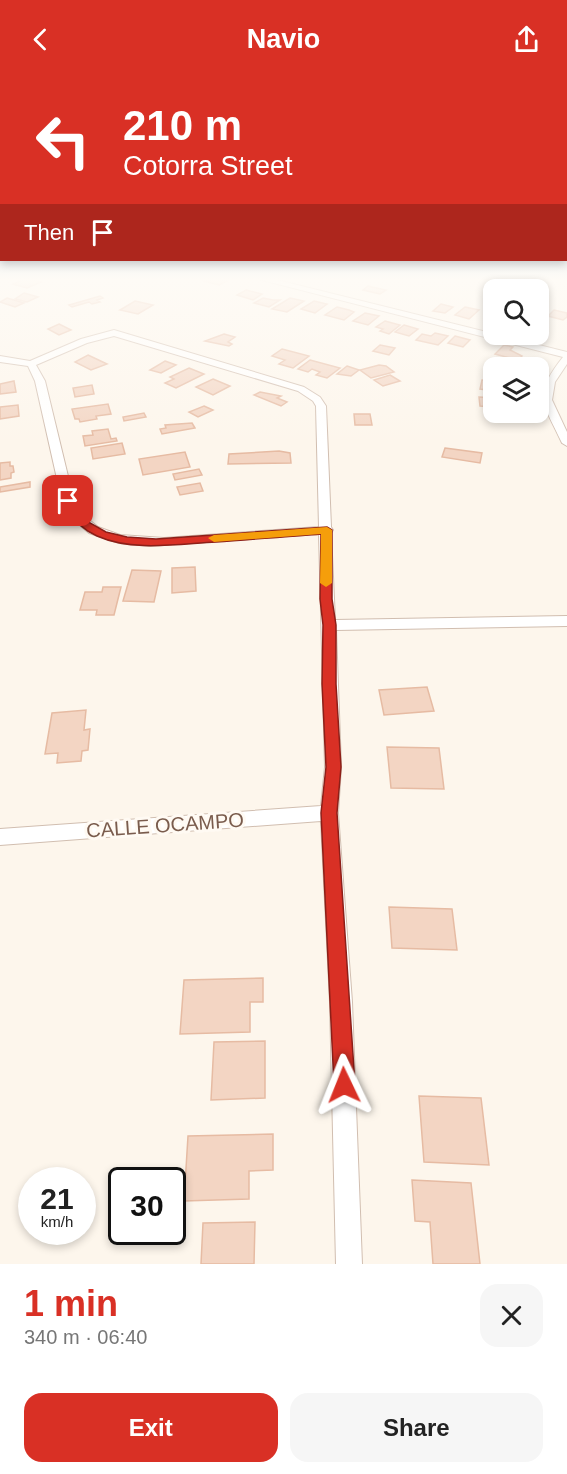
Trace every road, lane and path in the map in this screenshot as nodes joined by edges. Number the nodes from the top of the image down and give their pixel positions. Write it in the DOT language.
graph roads {
  1 [pos="112,333"];
  2 [pos="115,333"];
  3 [pos="474,333"];
  4 [pos="567,357"];
  5 [pos="0,358"];
  6 [pos="31,364"];
  7 [pos="567,443"];
  8 [pos="327,530"];
  9 [pos="567,621"];
  10 [pos="330,625"];
  11 [pos="329,813"];
  12 [pos="0,837"];
  13 [pos="349,1264"];
  1 -- 6 [label="street"];
  2 -- 8 [label="street"];
  3 -- 4 [label="street"];
  4 -- 7 [label="street"];
  5 -- 6 [label="street"];
  6 -- 8 [label="street"];
  8 -- 10 [label="street"];
  9 -- 10 [label="street"];
  10 -- 11 [label="street"];
  11 -- 12 [label="street, CALLE OCAMPO"];
  11 -- 13 [label="street"];
}
